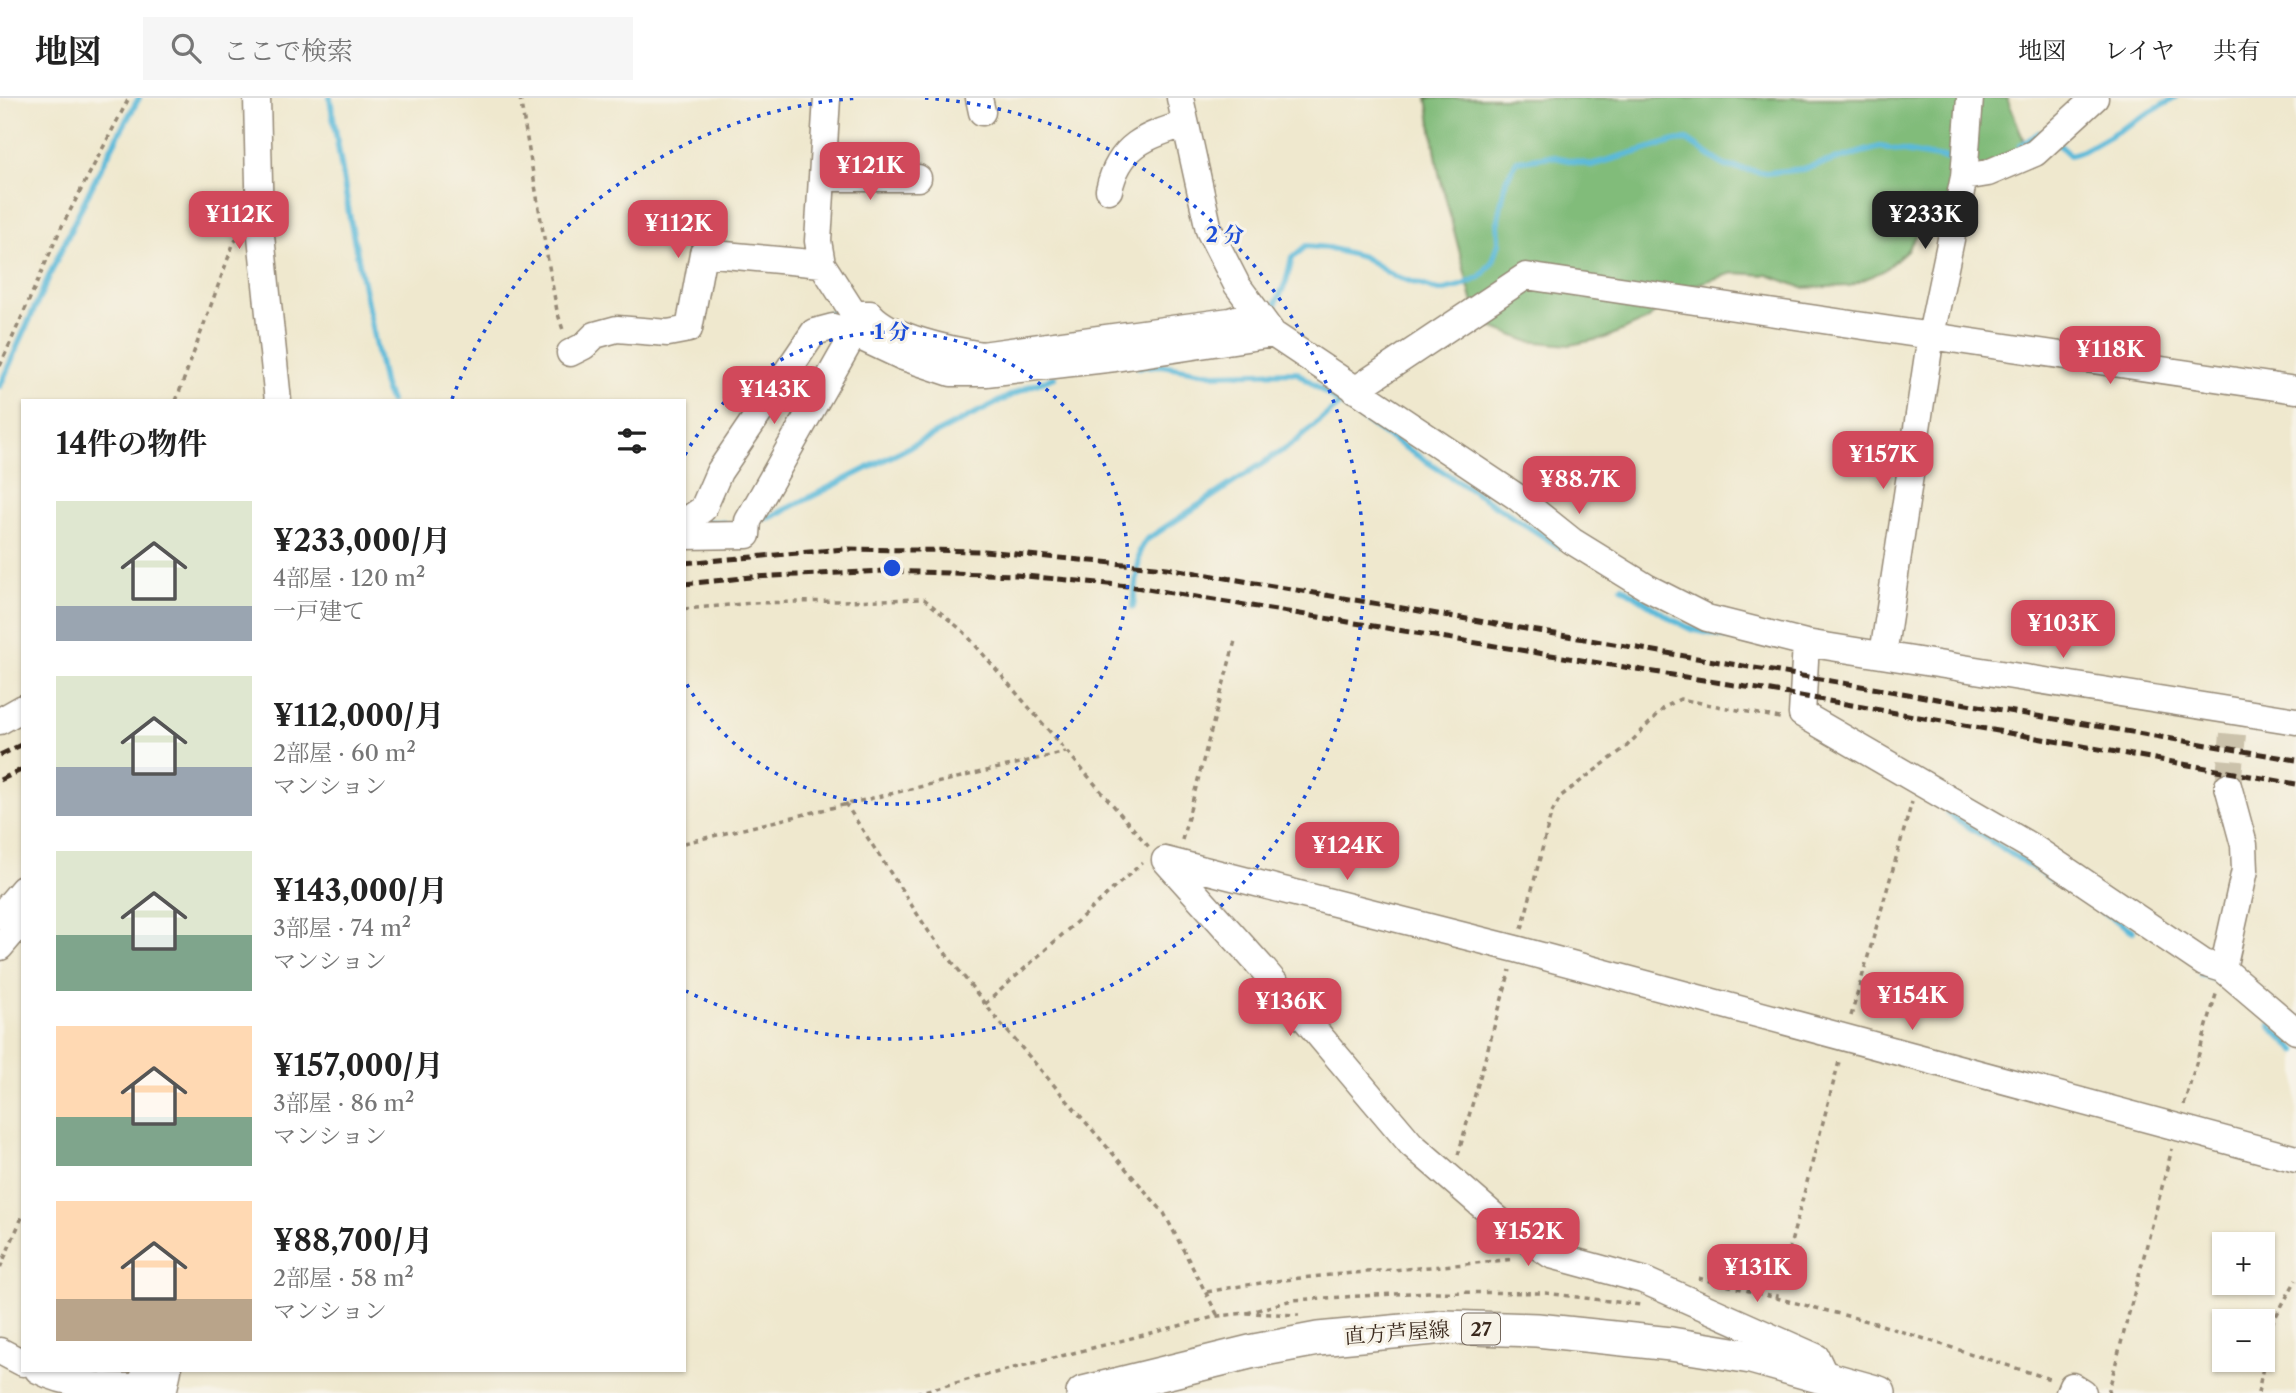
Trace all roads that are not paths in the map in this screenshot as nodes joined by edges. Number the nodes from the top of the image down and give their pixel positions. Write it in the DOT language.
graph roads {
  1 [pos="257,98"];
  2 [pos="827,98"];
  3 [pos="1180,98"];
  4 [pos="1970,98"];
  5 [pos="2095,98"];
  6 [pos="1185,124"];
  7 [pos="1964,177"];
  8 [pos="822,178"];
  9 [pos="918,178"];
  10 [pos="1109,190"];
  11 [pos="822,264"];
  12 [pos="1256,312"];
  13 [pos="854,324"];
  14 [pos="1273,334"];
  15 [pos="1931,335"];
  16 [pos="570,353"];
  17 [pos="1064,354"];
  18 [pos="1355,390"];
  19 [pos="2296,390"];
  20 [pos="278,399"];
  21 [pos="686,521"];
  22 [pos="686,536"];
  23 [pos="1806,643"];
  24 [pos="1883,654"];
  25 [pos="21,709"];
  26 [pos="0,721"];
  27 [pos="2296,721"];
  28 [pos="2228,786"];
  29 [pos="21,891"];
  30 [pos="0,916"];
  31 [pos="21,922"];
  32 [pos="0,947"];
  33 [pos="2223,969"];
  34 [pos="2296,1031"];
  35 [pos="2296,1159"];
  36 [pos="0,1351"];
  37 [pos="21,1362"];
  38 [pos="146,1372"];
  39 [pos="168,1372"];
  40 [pos="1825,1377"];
  41 [pos="52,1380"];
  42 [pos="163,1393"];
  43 [pos="1083,1393"];
  44 [pos="1879,1393"];
  1 -- 20 [label="street"];
  2 -- 8 [label="street"];
  3 -- 6 [label="street"];
  4 -- 7 [label="street"];
  5 -- 7 [label="street"];
  6 -- 10 [label="street"];
  6 -- 12 [label="street"];
  7 -- 15 [label="street"];
  8 -- 9 [label="street"];
  8 -- 11 [label="street"];
  11 -- 13 [label="street"];
  11 -- 16 [label="street"];
  12 -- 14 [label="street"];
  12 -- 17 [label="street"];
  13 -- 17 [label="street"];
  13 -- 21 [label="street"];
  13 -- 22 [label="street"];
  14 -- 17 [label="street"];
  14 -- 18 [label="street"];
  15 -- 18 [label="street"];
  15 -- 19 [label="street"];
  15 -- 24 [label="street"];
  18 -- 23 [label="street"];
  23 -- 24 [label="street"];
  23 -- 33 [label="street"];
  24 -- 27 [label="street"];
  25 -- 26 [label="street"];
  28 -- 33 [label="street"];
  29 -- 30 [label="street"];
  31 -- 32 [label="street"];
  33 -- 34 [label="street"];
  35 -- 40 [label="street"];
  36 -- 37 [label="street"];
  38 -- 41 [label="street"];
  39 -- 42 [label="street"];
  40 -- 43 [label="main road, 直方芦屋線 / 27"];
  40 -- 44 [label="main road, 直方芦屋線 / 27"];
}
